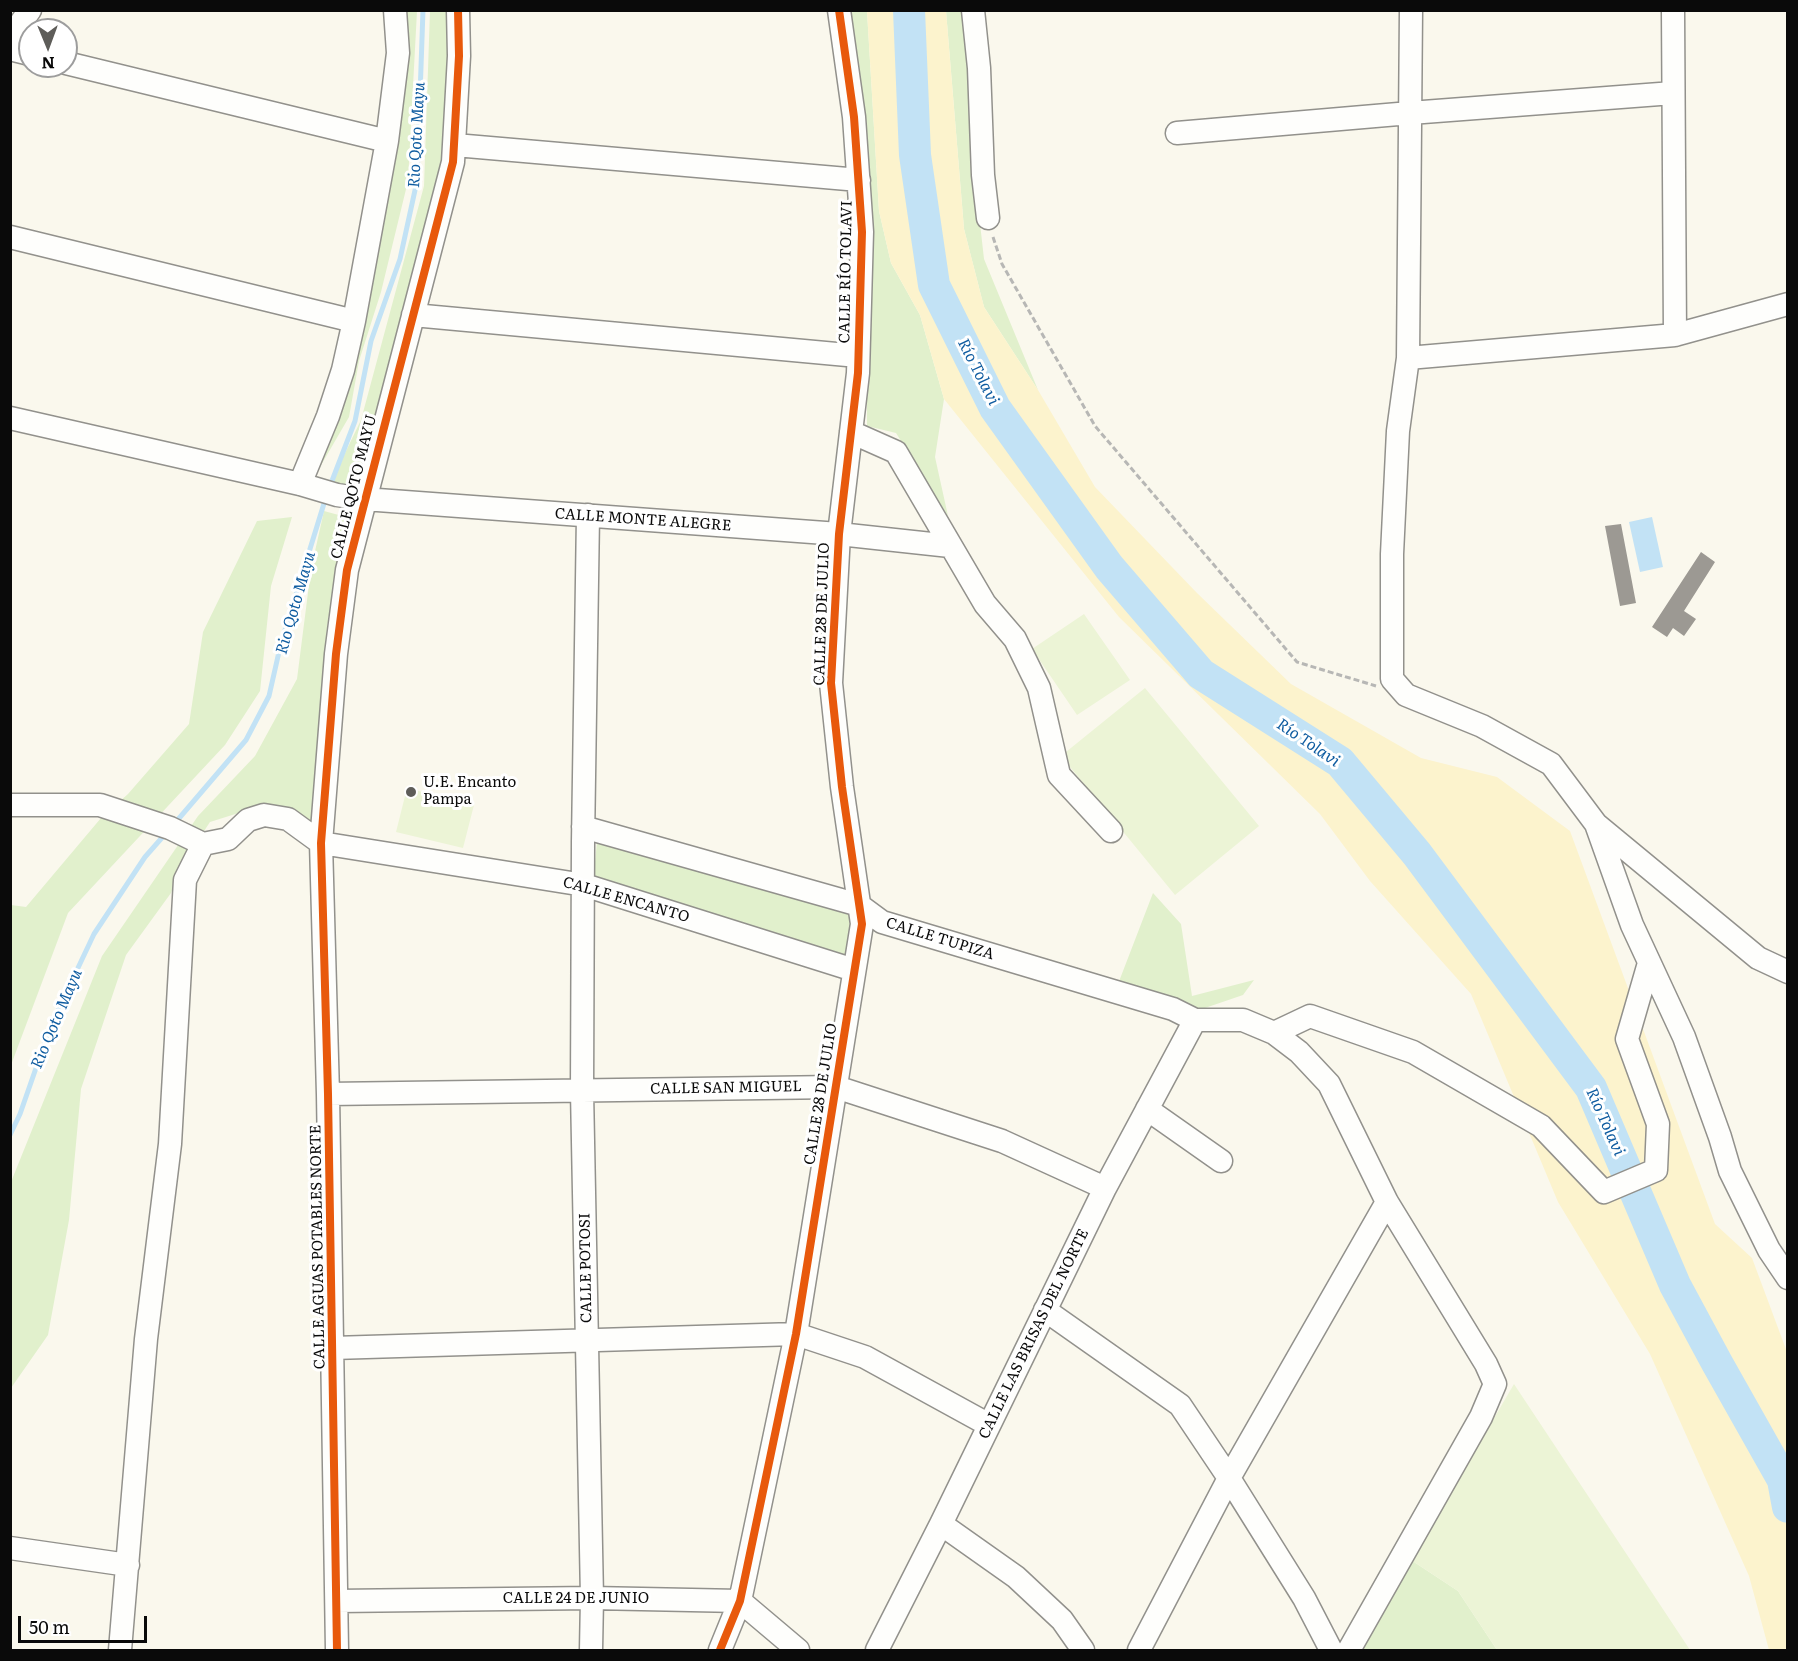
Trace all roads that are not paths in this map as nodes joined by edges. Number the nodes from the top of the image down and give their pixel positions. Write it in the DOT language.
graph roads {
  1 [pos="30,10"];
  2 [pos="395,10"];
  3 [pos="458,10"];
  4 [pos="838,10"];
  5 [pos="973,10"];
  6 [pos="1411,10"];
  7 [pos="1673,10"];
  8 [pos="10,38"];
  9 [pos="78,66"];
  10 [pos="1673,93"];
  11 [pos="1410,112"];
  12 [pos="1178,133"];
  13 [pos="387,141"];
  14 [pos="455,145"];
  15 [pos="859,180"];
  16 [pos="988,218"];
  17 [pos="10,237"];
  18 [pos="1788,304"];
  19 [pos="413,315"];
  20 [pos="354,321"];
  21 [pos="1675,335"];
  22 [pos="858,356"];
  23 [pos="1408,358"];
  24 [pos="10,418"];
  25 [pos="851,432"];
  26 [pos="307,487"];
  27 [pos="364,499"];
  28 [pos="588,514"];
  29 [pos="839,534"];
  30 [pos="950,546"];
  31 [pos="10,805"];
  32 [pos="1596,824"];
  33 [pos="583,827"];
  34 [pos="1111,831"];
  35 [pos="321,843"];
  36 [pos="203,844"];
  37 [pos="584,885"];
  38 [pos="859,905"];
  39 [pos="1650,963"];
  40 [pos="854,970"];
  41 [pos="1788,972"];
  42 [pos="1195,1020"];
  43 [pos="1274,1033"];
  44 [pos="836,1087"];
  45 [pos="582,1090"];
  46 [pos="328,1094"];
  47 [pos="1147,1109"];
  48 [pos="1221,1161"];
  49 [pos="1105,1188"];
  50 [pos="1387,1202"];
  51 [pos="1778,1250"];
  52 [pos="1788,1278"];
  53 [pos="1045,1310"];
  54 [pos="796,1334"];
  55 [pos="588,1341"];
  56 [pos="333,1348"];
  57 [pos="989,1425"];
  58 [pos="1229,1478"];
  59 [pos="941,1524"];
  60 [pos="10,1548"];
  61 [pos="128,1564"];
  62 [pos="592,1598"];
  63 [pos="336,1601"];
  64 [pos="740,1601"];
  65 [pos="120,1650"];
  66 [pos="337,1650"];
  67 [pos="591,1650"];
  68 [pos="720,1650"];
  69 [pos="798,1650"];
  70 [pos="877,1650"];
  71 [pos="1083,1650"];
  72 [pos="1139,1650"];
  73 [pos="1331,1650"];
  74 [pos="1349,1650"];
  1 -- 8 [label="street"];
  2 -- 13 [label="street"];
  3 -- 14 [label="street, CALLE QOTO MAYU"];
  4 -- 15 [label="street, CALLE RÍO TOLAVI"];
  5 -- 16 [label="street"];
  6 -- 11 [label="street"];
  7 -- 10 [label="street"];
  9 -- 13 [label="street"];
  10 -- 11 [label="street"];
  10 -- 21 [label="street"];
  11 -- 12 [label="street"];
  11 -- 23 [label="street"];
  13 -- 20 [label="street"];
  14 -- 15 [label="street"];
  14 -- 19 [label="street, CALLE QOTO MAYU"];
  15 -- 22 [label="street, CALLE RÍO TOLAVI"];
  17 -- 20 [label="street"];
  18 -- 21 [label="street"];
  19 -- 22 [label="street"];
  19 -- 27 [label="street, CALLE QOTO MAYU"];
  20 -- 26 [label="street"];
  21 -- 23 [label="street"];
  22 -- 25 [label="street, CALLE RÍO TOLAVI"];
  23 -- 32 [label="street"];
  24 -- 26 [label="street, CALLE MONTE ALEGRE"];
  25 -- 29 [label="street, CALLE RÍO TOLAVI"];
  25 -- 30 [label="street"];
  26 -- 27 [label="street, CALLE MONTE ALEGRE"];
  27 -- 28 [label="street, CALLE MONTE ALEGRE"];
  27 -- 35 [label="street, CALLE QOTO MAYU"];
  28 -- 29 [label="street, CALLE MONTE ALEGRE"];
  28 -- 33 [label="street, CALLE POTOSI"];
  29 -- 30 [label="street, CALLE MONTE ALEGRE"];
  29 -- 38 [label="street, CALLE 28 DE JULIO"];
  30 -- 34 [label="street"];
  31 -- 36 [label="street"];
  32 -- 39 [label="street"];
  32 -- 41 [label="street"];
  33 -- 37 [label="street, CALLE POTOSI"];
  33 -- 38 [label="street, CALLE TUPIZA"];
  35 -- 36 [label="street"];
  35 -- 37 [label="street, CALLE ENCANTO"];
  35 -- 46 [label="street, CALLE AGUAS POTABLES NORTE"];
  36 -- 61 [label="street"];
  37 -- 40 [label="street, CALLE ENCANTO"];
  37 -- 45 [label="street, CALLE POTOSI"];
  38 -- 40 [label="street, CALLE 28 DE JULIO"];
  38 -- 42 [label="street, CALLE TUPIZA"];
  39 -- 43 [label="street"];
  39 -- 51 [label="street"];
  40 -- 44 [label="street, CALLE 28 DE JULIO"];
  42 -- 43 [label="street"];
  42 -- 47 [label="street, CALLE LAS BRISAS DEL NORTE"];
  43 -- 50 [label="street"];
  44 -- 45 [label="street, CALLE SAN MIGUEL"];
  44 -- 49 [label="street, CALLE SAN MIGUEL"];
  44 -- 54 [label="street, CALLE 28 DE JULIO"];
  45 -- 46 [label="street, CALLE SAN MIGUEL"];
  45 -- 55 [label="street, CALLE POTOSI"];
  46 -- 56 [label="street, CALLE AGUAS POTABLES NORTE"];
  47 -- 48 [label="street"];
  47 -- 49 [label="street, CALLE LAS BRISAS DEL NORTE"];
  49 -- 53 [label="street, CALLE LAS BRISAS DEL NORTE"];
  50 -- 58 [label="street"];
  50 -- 74 [label="street"];
  51 -- 52 [label="street"];
  53 -- 57 [label="street, CALLE LAS BRISAS DEL NORTE"];
  53 -- 58 [label="street"];
  54 -- 55 [label="street"];
  54 -- 57 [label="street"];
  54 -- 64 [label="street, CALLE 28 DE JULIO"];
  55 -- 56 [label="street"];
  55 -- 62 [label="street, CALLE POTOSI"];
  56 -- 63 [label="street, CALLE AGUAS POTABLES NORTE"];
  57 -- 59 [label="street, CALLE LAS BRISAS DEL NORTE"];
  58 -- 72 [label="street"];
  58 -- 73 [label="street"];
  59 -- 70 [label="street, CALLE LAS BRISAS DEL NORTE"];
  59 -- 71 [label="street"];
  60 -- 61 [label="street"];
  61 -- 65 [label="street"];
  62 -- 63 [label="street, CALLE 24 DE JUNIO"];
  62 -- 64 [label="street, CALLE 24 DE JUNIO"];
  62 -- 67 [label="street, CALLE POTOSI"];
  63 -- 66 [label="street, CALLE AGUAS POTABLES NORTE"];
  64 -- 68 [label="street, CALLE 28 DE JULIO"];
  64 -- 69 [label="street"];
}
